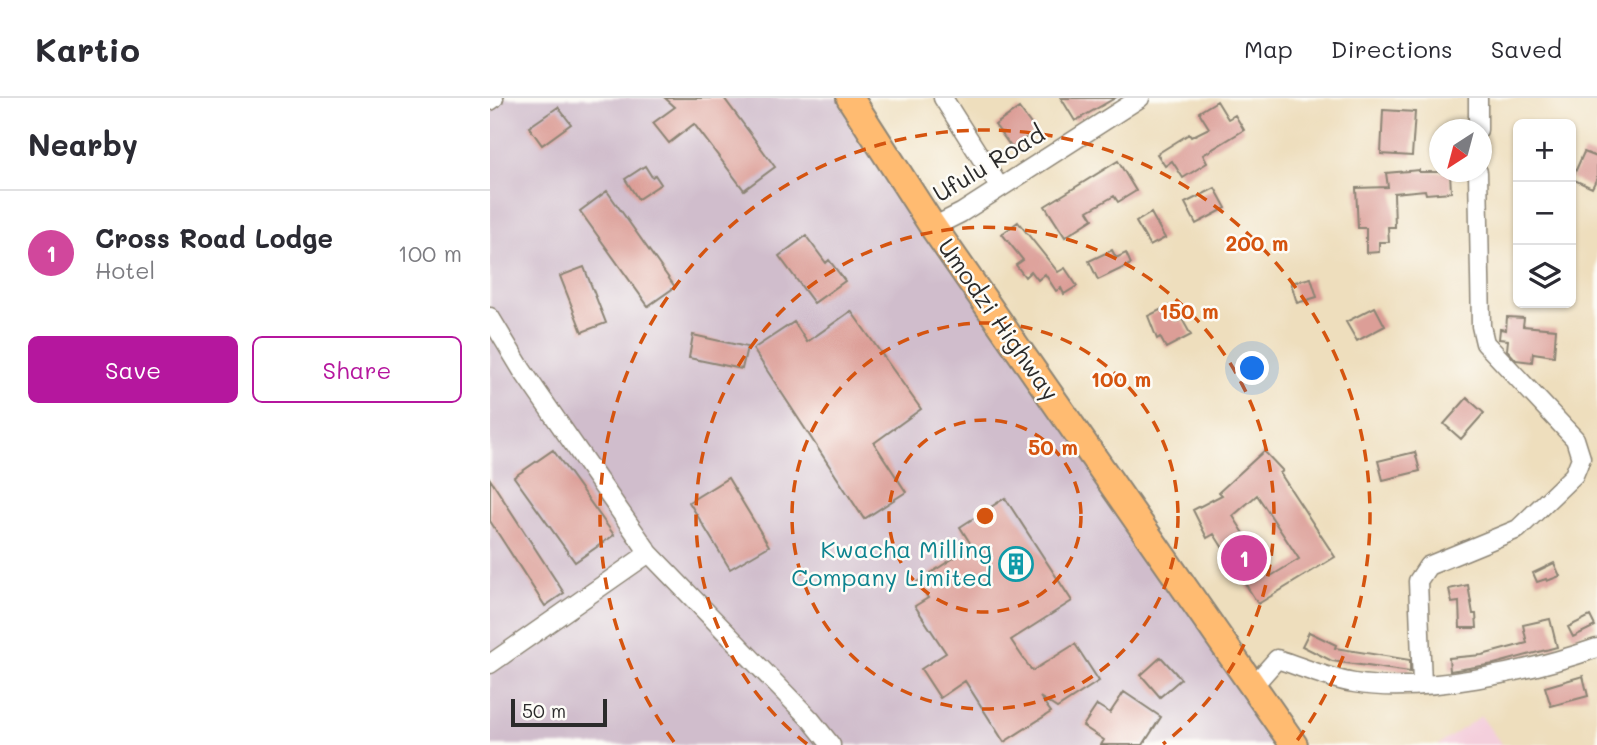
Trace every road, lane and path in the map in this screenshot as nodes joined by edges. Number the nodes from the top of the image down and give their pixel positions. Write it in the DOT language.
graph roads {
  1 [pos="850,98"];
  2 [pos="943,98"];
  3 [pos="1140,98"];
  4 [pos="1478,98"];
  5 [pos="1478,119"];
  6 [pos="1478,182"];
  7 [pos="1000,188"];
  8 [pos="933,227"];
  9 [pos="490,317"];
  10 [pos="649,553"];
  11 [pos="1597,648"];
  12 [pos="490,664"];
  13 [pos="1422,684"];
  14 [pos="1253,686"];
  15 [pos="831,745"];
  16 [pos="1294,745"];
  1 -- 8 [label="highway, Umodzi Highway"];
  2 -- 7 [label="street"];
  3 -- 7 [label="street, Ufulu Road"];
  4 -- 5 [label="street"];
  6 -- 13 [label="street"];
  7 -- 8 [label="street, Ufulu Road"];
  8 -- 14 [label="highway, Umodzi Highway"];
  9 -- 10 [label="street"];
  10 -- 12 [label="street"];
  10 -- 15 [label="street"];
  11 -- 13 [label="street"];
  13 -- 14 [label="street"];
  14 -- 16 [label="highway, Umodzi Highway"];
}
